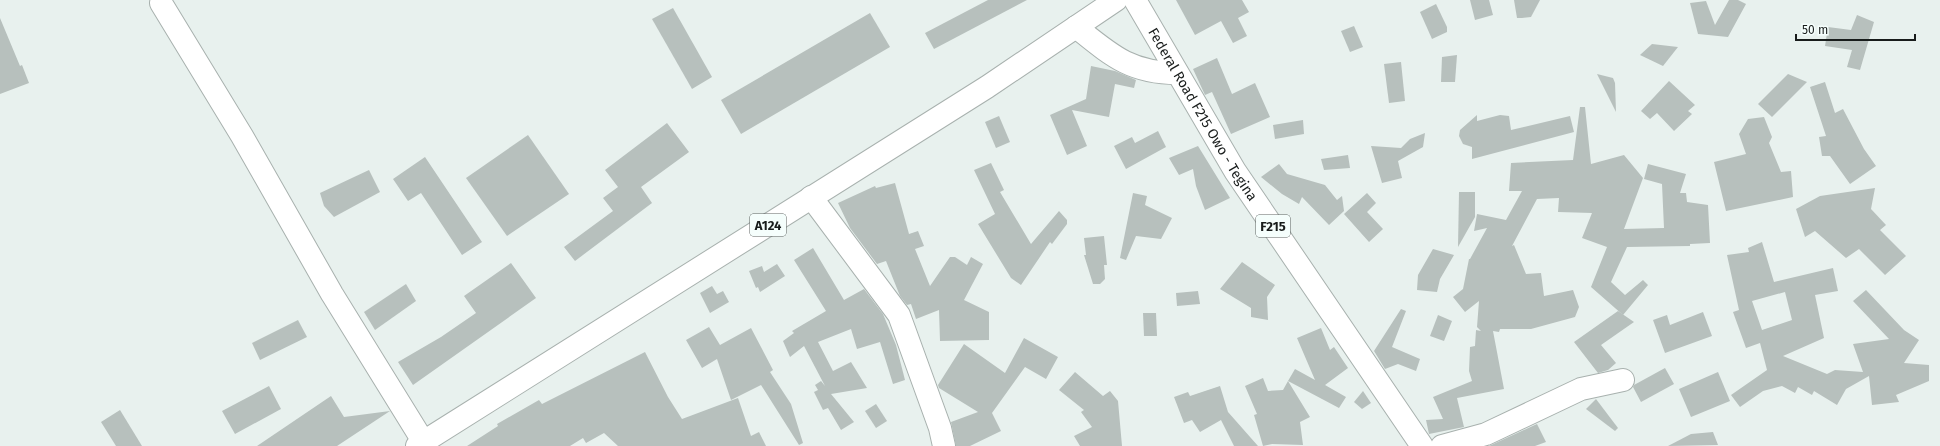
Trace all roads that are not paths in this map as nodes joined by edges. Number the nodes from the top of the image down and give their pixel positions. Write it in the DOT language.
graph roads {
  1 [pos="1116,0"];
  2 [pos="1135,0"];
  3 [pos="161,3"];
  4 [pos="1076,27"];
  5 [pos="1177,73"];
  6 [pos="811,197"];
  7 [pos="1623,380"];
  8 [pos="422,444"];
  9 [pos="944,446"];
  10 [pos="1422,446"];
  11 [pos="1442,446"];
  1 -- 4 [label="main road, A124"];
  2 -- 5 [label="main road, Federal Road F215 Owo - Tegina / F215"];
  3 -- 8 [label="main road"];
  4 -- 5 [label="main road"];
  4 -- 6 [label="main road, A124"];
  5 -- 10 [label="main road, Federal Road F215 Owo - Tegina / F215"];
  6 -- 8 [label="main road, A124"];
  6 -- 9 [label="main road"];
  7 -- 11 [label="main road"];
}
